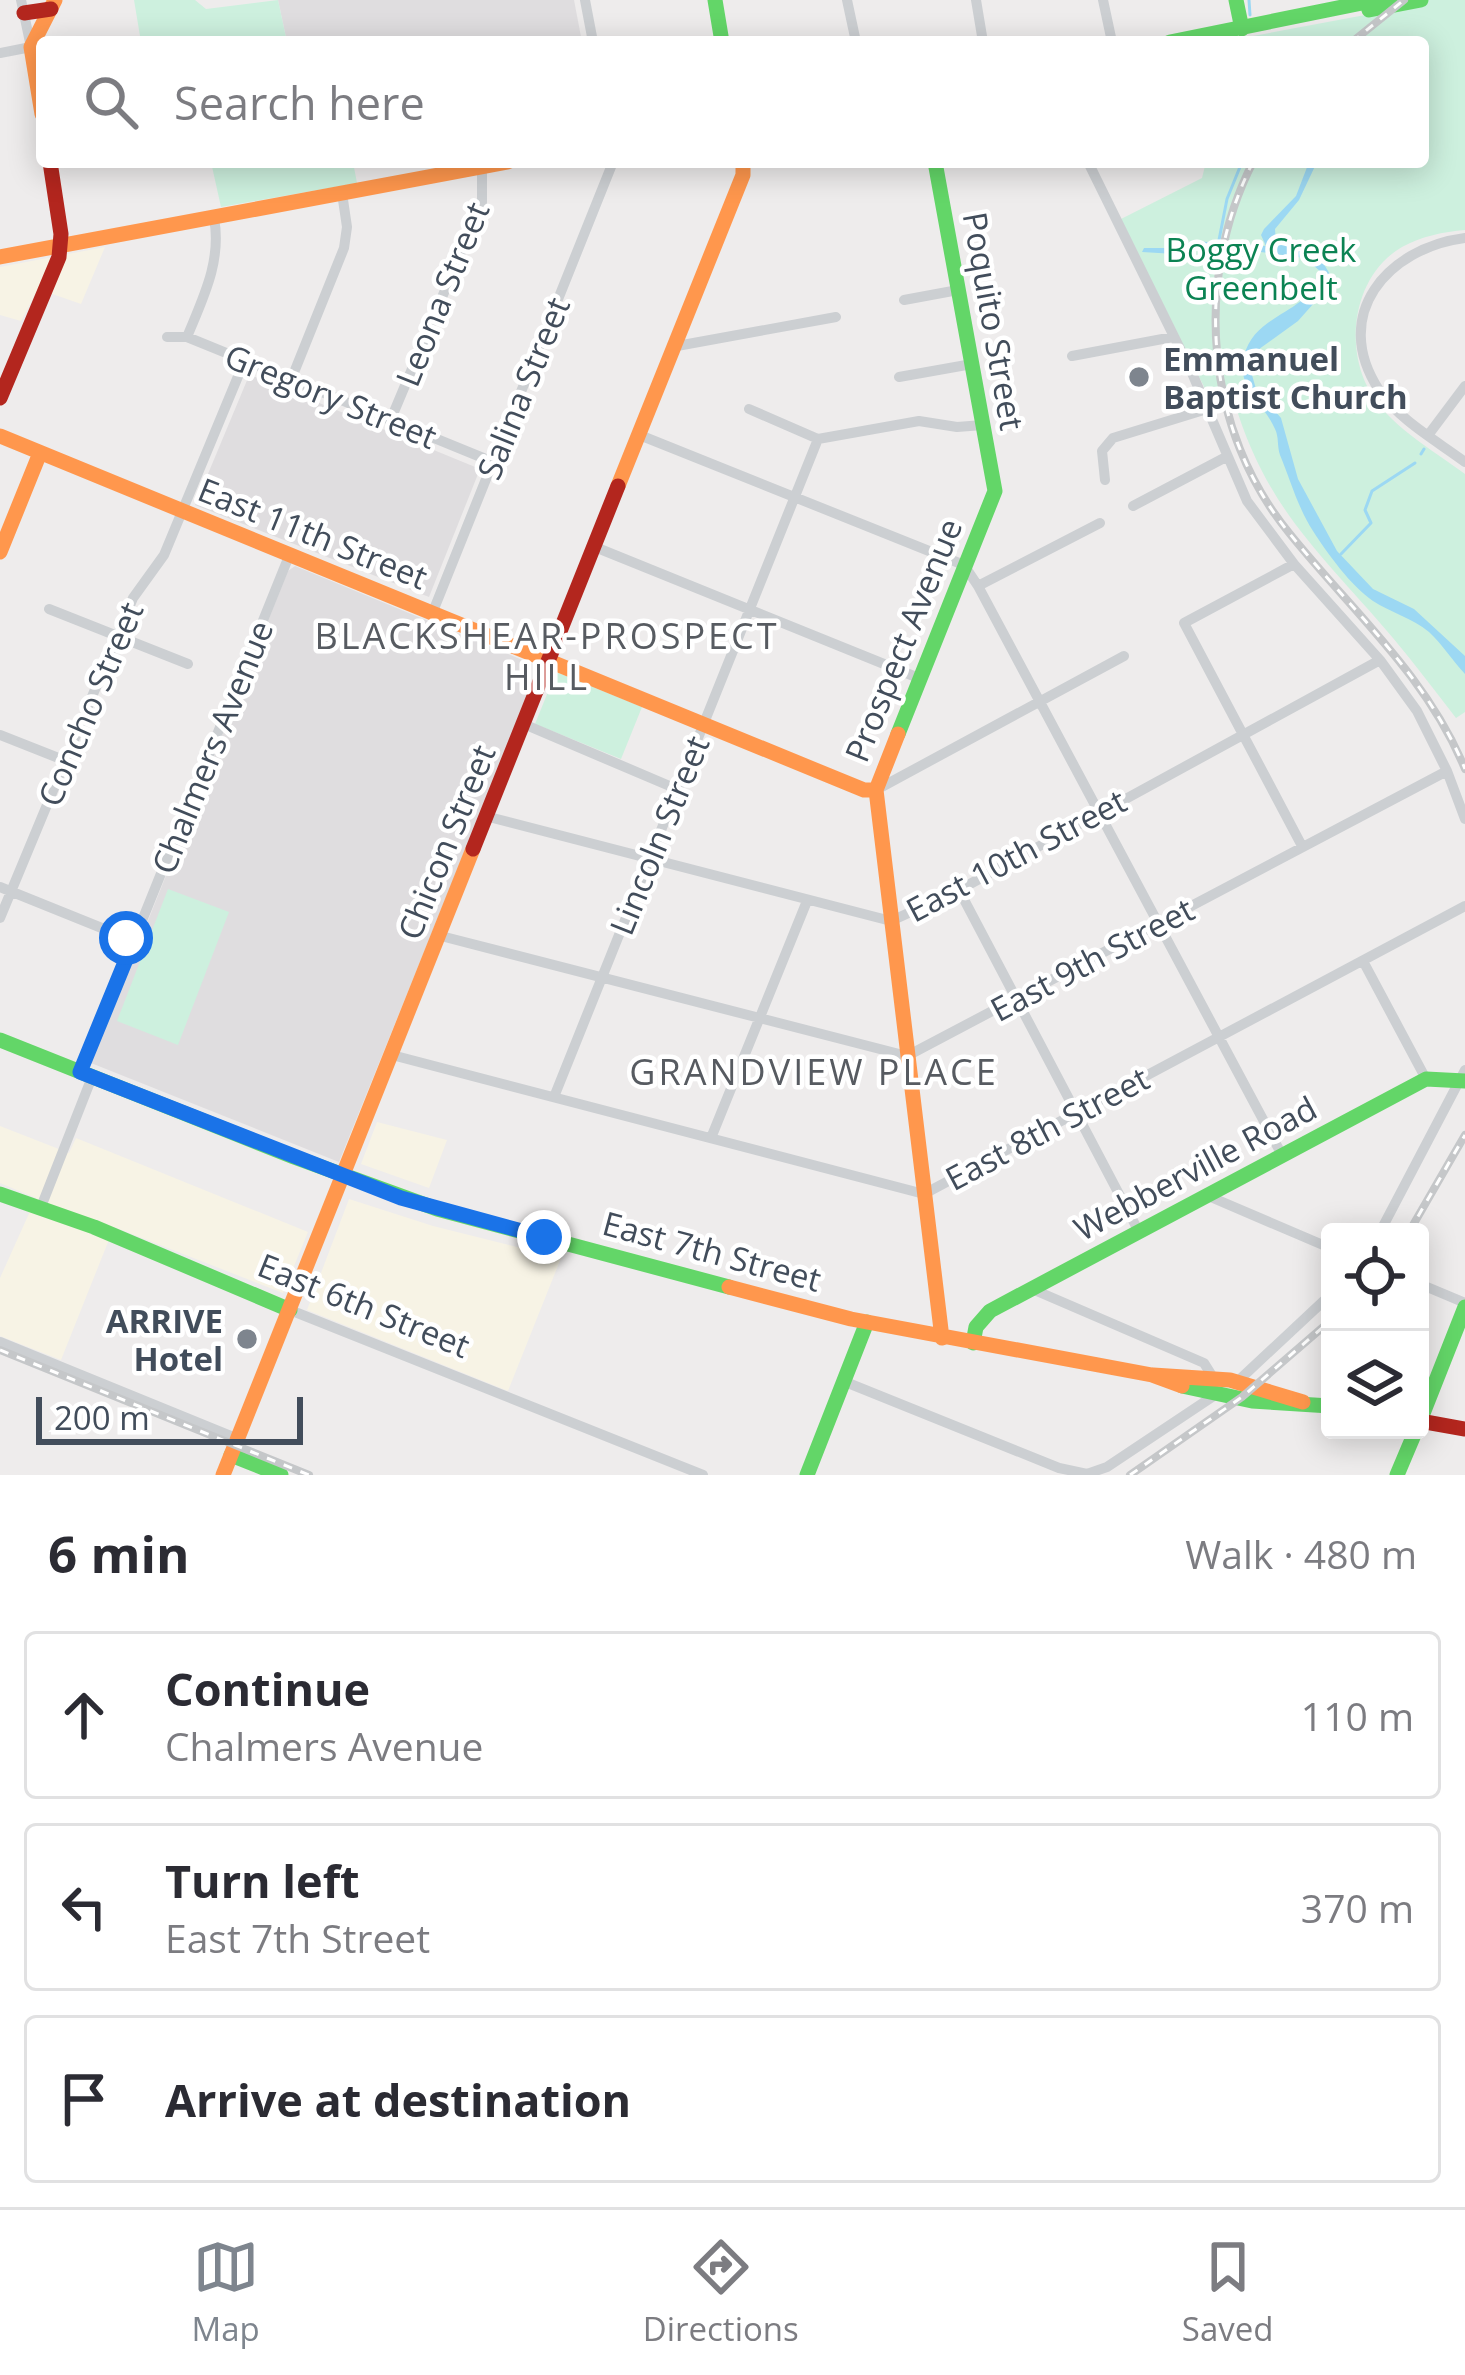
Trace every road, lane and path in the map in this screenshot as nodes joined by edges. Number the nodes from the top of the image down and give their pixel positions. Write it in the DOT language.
graph roads {
  1 [pos="585,0"];
  2 [pos="715,0"];
  3 [pos="848,0"];
  4 [pos="976,0"];
  5 [pos="1103,0"];
  6 [pos="1236,0"];
  7 [pos="1377,0"];
  8 [pos="1421,0"];
  9 [pos="53,4"];
  10 [pos="22,6"];
  11 [pos="1307,17"];
  12 [pos="1242,29"];
  13 [pos="37,36"];
  14 [pos="592,36"];
  15 [pos="721,36"];
  16 [pos="855,36"];
  17 [pos="982,36"];
  18 [pos="1111,36"];
  19 [pos="1203,36"];
  20 [pos="36,37"];
  21 [pos="31,47"];
  22 [pos="0,52"];
  23 [pos="36,77"];
  24 [pos="51,168"];
  25 [pos="477,168"];
  26 [pos="482,168"];
  27 [pos="611,168"];
  28 [pos="743,168"];
  29 [pos="936,168"];
  30 [pos="1091,168"];
  31 [pos="342,193"];
  32 [pos="214,218"];
  33 [pos="1465,238"];
  34 [pos="60,245"];
  35 [pos="0,257"];
  36 [pos="958,290"];
  37 [pos="904,300"];
  38 [pos="836,317"];
  39 [pos="167,337"];
  40 [pos="187,337"];
  41 [pos="1174,337"];
  42 [pos="677,346"];
  43 [pos="1072,356"];
  44 [pos="244,362"];
  45 [pos="972,364"];
  46 [pos="899,377"];
  47 [pos="291,380"];
  48 [pos="1465,386"];
  49 [pos="0,398"];
  50 [pos="749,409"];
  51 [pos="1207,410"];
  52 [pos="391,419"];
  53 [pos="983,425"];
  54 [pos="1429,434"];
  55 [pos="0,436"];
  56 [pos="642,436"];
  57 [pos="818,439"];
  58 [pos="40,453"];
  59 [pos="1226,457"];
  60 [pos="493,462"];
  61 [pos="1465,462"];
  62 [pos="1106,481"];
  63 [pos="995,491"];
  64 [pos="793,494"];
  65 [pos="1133,506"];
  66 [pos="183,512"];
  67 [pos="1100,523"];
  68 [pos="596,547"];
  69 [pos="0,552"];
  70 [pos="289,556"];
  71 [pos="1294,564"];
  72 [pos="964,566"];
  73 [pos="978,586"];
  74 [pos="49,608"];
  75 [pos="749,609"];
  76 [pos="432,614"];
  77 [pos="117,636"];
  78 [pos="1124,656"];
  79 [pos="1380,660"];
  80 [pos="550,662"];
  81 [pos="188,664"];
  82 [pos="921,679"];
  83 [pos="1040,701"];
  84 [pos="526,725"];
  85 [pos="703,725"];
  86 [pos="0,735"];
  87 [pos="1242,735"];
  88 [pos="66,761"];
  89 [pos="1447,771"];
  90 [pos="679,790"];
  91 [pos="876,790"];
  92 [pos="1100,812"];
  93 [pos="489,817"];
  94 [pos="1465,819"];
  95 [pos="1302,846"];
  96 [pos="648,861"];
  97 [pos="6,890"];
  98 [pos="959,890"];
  99 [pos="807,901"];
  100 [pos="1465,906"];
  101 [pos="0,918"];
  102 [pos="891,921"];
  103 [pos="1159,926"];
  104 [pos="441,936"];
  105 [pos="134,940"];
  106 [pos="1363,961"];
  107 [pos="601,980"];
  108 [pos="1017,1000"];
  109 [pos="759,1021"];
  110 [pos="1220,1036"];
  111 [pos="0,1040"];
  112 [pos="392,1054"];
  113 [pos="907,1056"];
  114 [pos="86,1075"];
  115 [pos="1464,1077"];
  116 [pos="1426,1078"];
  117 [pos="554,1097"];
  118 [pos="1076,1113"];
  119 [pos="711,1138"];
  120 [pos="1282,1155"];
  121 [pos="343,1176"];
  122 [pos="924,1194"];
  123 [pos="0,1195"];
  124 [pos="1206,1195"];
  125 [pos="41,1207"];
  126 [pos="1385,1223"];
  127 [pos="1139,1232"];
  128 [pos="1321,1244"];
  129 [pos="1429,1288"];
  130 [pos="1032,1289"];
  131 [pos="1321,1303"];
  132 [pos="1465,1305"];
  133 [pos="290,1310"];
  134 [pos="938,1313"];
  135 [pos="867,1322"];
  136 [pos="923,1335"];
  137 [pos="942,1338"];
  138 [pos="0,1342"];
  139 [pos="973,1343"];
  140 [pos="844,1381"];
  141 [pos="1236,1383"];
  142 [pos="1216,1386"];
  143 [pos="1429,1398"];
  144 [pos="1303,1402"];
  145 [pos="1321,1405"];
  146 [pos="1429,1423"];
  147 [pos="1465,1429"];
  148 [pos="1412,1439"];
  149 [pos="234,1447"];
  150 [pos="1088,1474"];
  151 [pos="224,1475"];
  152 [pos="280,1475"];
  153 [pos="703,1475"];
  154 [pos="807,1475"];
  155 [pos="1397,1475"];
  1 -- 14 [label="street"];
  2 -- 15 [label="street"];
  3 -- 16 [label="street"];
  4 -- 17 [label="street"];
  5 -- 18 [label="street"];
  6 -- 12 [label="street"];
  7 -- 11 [label="street"];
  8 -- 11 [label="street"];
  9 -- 10 [label="street"];
  9 -- 13 [label="street"];
  10 -- 21 [label="street"];
  11 -- 12 [label="street"];
  12 -- 19 [label="street"];
  20 -- 21 [label="street"];
  21 -- 22 [label="street"];
  21 -- 23 [label="street"];
  24 -- 34 [label="street"];
  25 -- 31 [label="street"];
  26 -- 52 [label="street, Leona Street"];
  27 -- 60 [label="street, Salina Street"];
  28 -- 42 [label="street, Chicon Street"];
  29 -- 36 [label="street, Poquito Street"];
  30 -- 41 [label="street"];
  31 -- 32 [label="street"];
  31 -- 47 [label="street"];
  32 -- 34 [label="street"];
  32 -- 40 [label="street"];
  33 -- 54 [label="street"];
  34 -- 35 [label="street"];
  34 -- 49 [label="street"];
  36 -- 37 [label="street"];
  36 -- 45 [label="street, Poquito Street"];
  38 -- 42 [label="street"];
  39 -- 40 [label="street, Gregory Street"];
  40 -- 44 [label="street, Gregory Street"];
  41 -- 43 [label="street"];
  41 -- 51 [label="street"];
  42 -- 56 [label="street, Chicon Street"];
  44 -- 47 [label="street, Gregory Street"];
  44 -- 66 [label="street, Concho Street"];
  45 -- 46 [label="street"];
  45 -- 53 [label="street, Poquito Street"];
  47 -- 52 [label="street, Gregory Street"];
  48 -- 54 [label="street"];
  50 -- 57 [label="street"];
  51 -- 59 [label="street"];
  51 -- 62 [label="street"];
  52 -- 60 [label="street, Gregory Street"];
  53 -- 57 [label="street"];
  53 -- 63 [label="street, Poquito Street"];
  54 -- 61 [label="street"];
  55 -- 58 [label="street, East 11th Street"];
  56 -- 64 [label="street"];
  56 -- 68 [label="street, Chicon Street"];
  57 -- 64 [label="street, Lincoln Street"];
  58 -- 66 [label="street, East 11th Street"];
  58 -- 69 [label="street"];
  59 -- 65 [label="street"];
  59 -- 71 [label="street"];
  60 -- 76 [label="street, Salina Street"];
  63 -- 72 [label="street, Prospect Avenue"];
  64 -- 72 [label="street"];
  64 -- 75 [label="street, Lincoln Street"];
  66 -- 70 [label="street, East 11th Street"];
  66 -- 77 [label="street, Concho Street"];
  67 -- 73 [label="street"];
  68 -- 75 [label="street"];
  68 -- 80 [label="street, Chicon Street"];
  70 -- 76 [label="street, East 11th Street"];
  70 -- 105 [label="street, Chalmers Avenue"];
  71 -- 79 [label="street"];
  71 -- 87 [label="street"];
  72 -- 73 [label="street"];
  72 -- 82 [label="street, Prospect Avenue"];
  73 -- 83 [label="street"];
  74 -- 77 [label="street"];
  75 -- 82 [label="street"];
  75 -- 85 [label="street, Lincoln Street"];
  76 -- 80 [label="street, East 11th Street"];
  77 -- 81 [label="street"];
  77 -- 88 [label="street, Concho Street"];
  78 -- 83 [label="street"];
  79 -- 87 [label="street, East 10th Street"];
  79 -- 89 [label="street"];
  80 -- 84 [label="street, Chicon Street"];
  80 -- 85 [label="street, East 11th Street"];
  82 -- 91 [label="street, Prospect Avenue"];
  83 -- 91 [label="street"];
  83 -- 92 [label="street"];
  84 -- 90 [label="street"];
  84 -- 93 [label="street, Chicon Street"];
  85 -- 90 [label="street, Lincoln Street"];
  85 -- 91 [label="street, East 11th Street"];
  86 -- 88 [label="street"];
  87 -- 92 [label="street, East 10th Street"];
  87 -- 95 [label="street"];
  88 -- 97 [label="street, Concho Street"];
  89 -- 94 [label="street"];
  89 -- 95 [label="street, East 9th Street"];
  90 -- 96 [label="street, Lincoln Street"];
  91 -- 102 [label="street, Prospect Avenue"];
  92 -- 98 [label="street, East 10th Street"];
  92 -- 103 [label="street"];
  93 -- 96 [label="street, East 10th Street"];
  93 -- 104 [label="street, Chicon Street"];
  95 -- 103 [label="street, East 9th Street"];
  96 -- 99 [label="street, East 10th Street"];
  96 -- 107 [label="street, Lincoln Street"];
  97 -- 101 [label="street, Concho Street"];
  97 -- 105 [label="street"];
  98 -- 102 [label="street, East 10th Street"];
  98 -- 108 [label="street"];
  99 -- 102 [label="street, East 10th Street"];
  99 -- 109 [label="street"];
  100 -- 106 [label="street, East 8th Street"];
  102 -- 113 [label="street, Prospect Avenue"];
  103 -- 108 [label="street, East 9th Street"];
  103 -- 110 [label="street"];
  104 -- 107 [label="street"];
  104 -- 112 [label="street, Chicon Street"];
  105 -- 114 [label="street, Chalmers Avenue"];
  106 -- 110 [label="street, East 8th Street"];
  106 -- 116 [label="street"];
  107 -- 109 [label="street"];
  107 -- 117 [label="street, Lincoln Street"];
  108 -- 113 [label="street, East 9th Street"];
  108 -- 118 [label="street"];
  109 -- 113 [label="street"];
  109 -- 119 [label="street"];
  110 -- 118 [label="street, East 8th Street"];
  110 -- 120 [label="street"];
  111 -- 114 [label="street, East 7th Street"];
  112 -- 117 [label="street, East 8th Street"];
  112 -- 121 [label="street, Chicon Street"];
  113 -- 122 [label="street, Prospect Avenue"];
  114 -- 121 [label="street, East 7th Street"];
  114 -- 125 [label="street, Chalmers Avenue"];
  115 -- 116 [label="street"];
  115 -- 126 [label="street"];
  116 -- 120 [label="street, Webberville Road"];
  117 -- 119 [label="street, East 8th Street"];
  118 -- 122 [label="street, East 8th Street"];
  118 -- 127 [label="street"];
  119 -- 122 [label="street, East 8th Street"];
  120 -- 124 [label="street, Webberville Road"];
  121 -- 133 [label="street, Chicon Street"];
  121 -- 135 [label="street, East 7th Street"];
  122 -- 134 [label="street, Prospect Avenue"];
  123 -- 125 [label="street, East 6th Street"];
  124 -- 127 [label="street, Webberville Road"];
  124 -- 128 [label="street"];
  125 -- 133 [label="street, East 6th Street"];
  127 -- 130 [label="street, Webberville Road"];
  129 -- 132 [label="street"];
  130 -- 139 [label="street, Webberville Road"];
  130 -- 142 [label="street"];
  131 -- 141 [label="street"];
  132 -- 143 [label="street"];
  133 -- 149 [label="street, Chicon Street"];
  133 -- 153 [label="street, East 6th Street"];
  134 -- 136 [label="street"];
  134 -- 137 [label="street, Prospect Avenue"];
  135 -- 136 [label="street, East 7th Street"];
  135 -- 140 [label="street"];
  136 -- 137 [label="street, East 7th Street"];
  137 -- 139 [label="street, East 7th Street"];
  138 -- 149 [label="street"];
  139 -- 142 [label="street, East 7th Street"];
  140 -- 150 [label="street"];
  140 -- 154 [label="street"];
  141 -- 142 [label="street, East 7th Street"];
  141 -- 144 [label="street, East 7th Street"];
  142 -- 144 [label="street, East 7th Street"];
  142 -- 150 [label="street"];
  144 -- 145 [label="street, East 7th Street"];
  146 -- 147 [label="street"];
  148 -- 155 [label="street"];
  149 -- 151 [label="street, Chicon Street"];
  149 -- 152 [label="street"];
}
